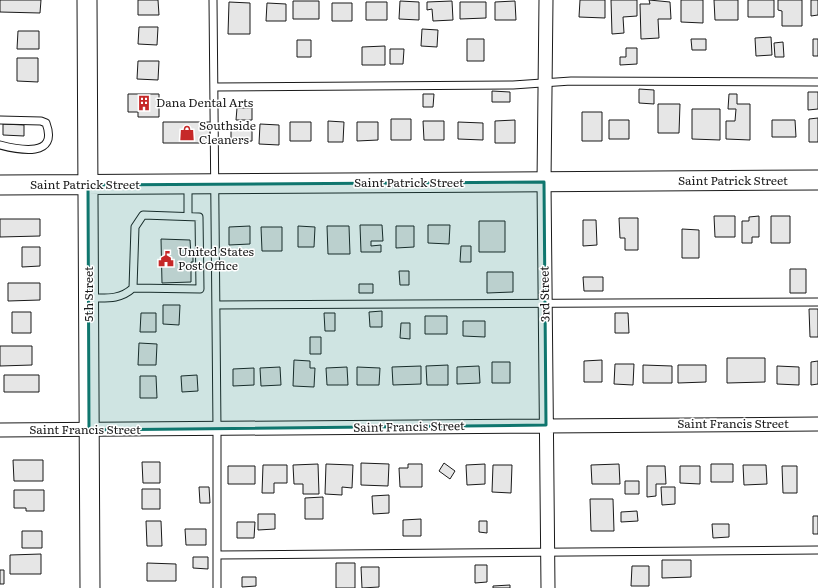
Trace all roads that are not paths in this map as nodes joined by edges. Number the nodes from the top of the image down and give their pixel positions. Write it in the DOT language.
graph roads {
  1 [pos="87,0"];
  2 [pos="214,0"];
  3 [pos="546,0"];
  4 [pos="818,82"];
  5 [pos="545,84"];
  6 [pos="214,87"];
  7 [pos="0,120"];
  8 [pos="0,145"];
  9 [pos="818,180"];
  10 [pos="544,182"];
  11 [pos="188,184"];
  12 [pos="215,184"];
  13 [pos="0,185"];
  14 [pos="88,185"];
  15 [pos="188,216"];
  16 [pos="133,288"];
  17 [pos="89,298"];
  18 [pos="818,302"];
  19 [pos="216,305"];
  20 [pos="545,305"];
  21 [pos="818,424"];
  22 [pos="546,425"];
  23 [pos="217,429"];
  24 [pos="0,430"];
  25 [pos="89,430"];
  26 [pos="818,550"];
  27 [pos="548,551"];
  28 [pos="217,555"];
  29 [pos="90,588"];
  30 [pos="217,588"];
  31 [pos="548,588"];
  1 -- 14 [label="main road, 5th Street"];
  2 -- 6 [label="lane"];
  3 -- 5 [label="street, 3rd Street"];
  4 -- 5 [label="lane"];
  5 -- 6 [label="lane"];
  5 -- 10 [label="street, 3rd Street"];
  6 -- 12 [label="lane"];
  7 -- 8 [label="lane"];
  9 -- 10 [label="main road, Saint Patrick Street"];
  10 -- 12 [label="main road, Saint Patrick Street"];
  10 -- 20 [label="street, 3rd Street"];
  11 -- 12 [label="main road, Saint Patrick Street"];
  11 -- 14 [label="main road, Saint Patrick Street"];
  11 -- 15 [label="lane"];
  12 -- 19 [label="lane"];
  13 -- 14 [label="main road, Saint Patrick Street"];
  14 -- 17 [label="main road, 5th Street"];
  15 -- 16 [label="lane"];
  15 -- 16 [label="lane"];
  16 -- 17 [label="lane"];
  17 -- 25 [label="main road, 5th Street"];
  18 -- 20 [label="lane"];
  19 -- 20 [label="lane"];
  19 -- 23 [label="lane"];
  20 -- 22 [label="street, 3rd Street"];
  21 -- 22 [label="street, Saint Francis Street"];
  22 -- 23 [label="street, Saint Francis Street"];
  22 -- 27 [label="street, 3rd Street"];
  23 -- 25 [label="street, Saint Francis Street"];
  23 -- 28 [label="lane"];
  24 -- 25 [label="street, Saint Francis Street"];
  25 -- 29 [label="main road, 5th Street"];
  26 -- 27 [label="lane"];
  27 -- 28 [label="lane"];
  27 -- 31 [label="street, 3rd Street"];
  28 -- 30 [label="lane"];
}
